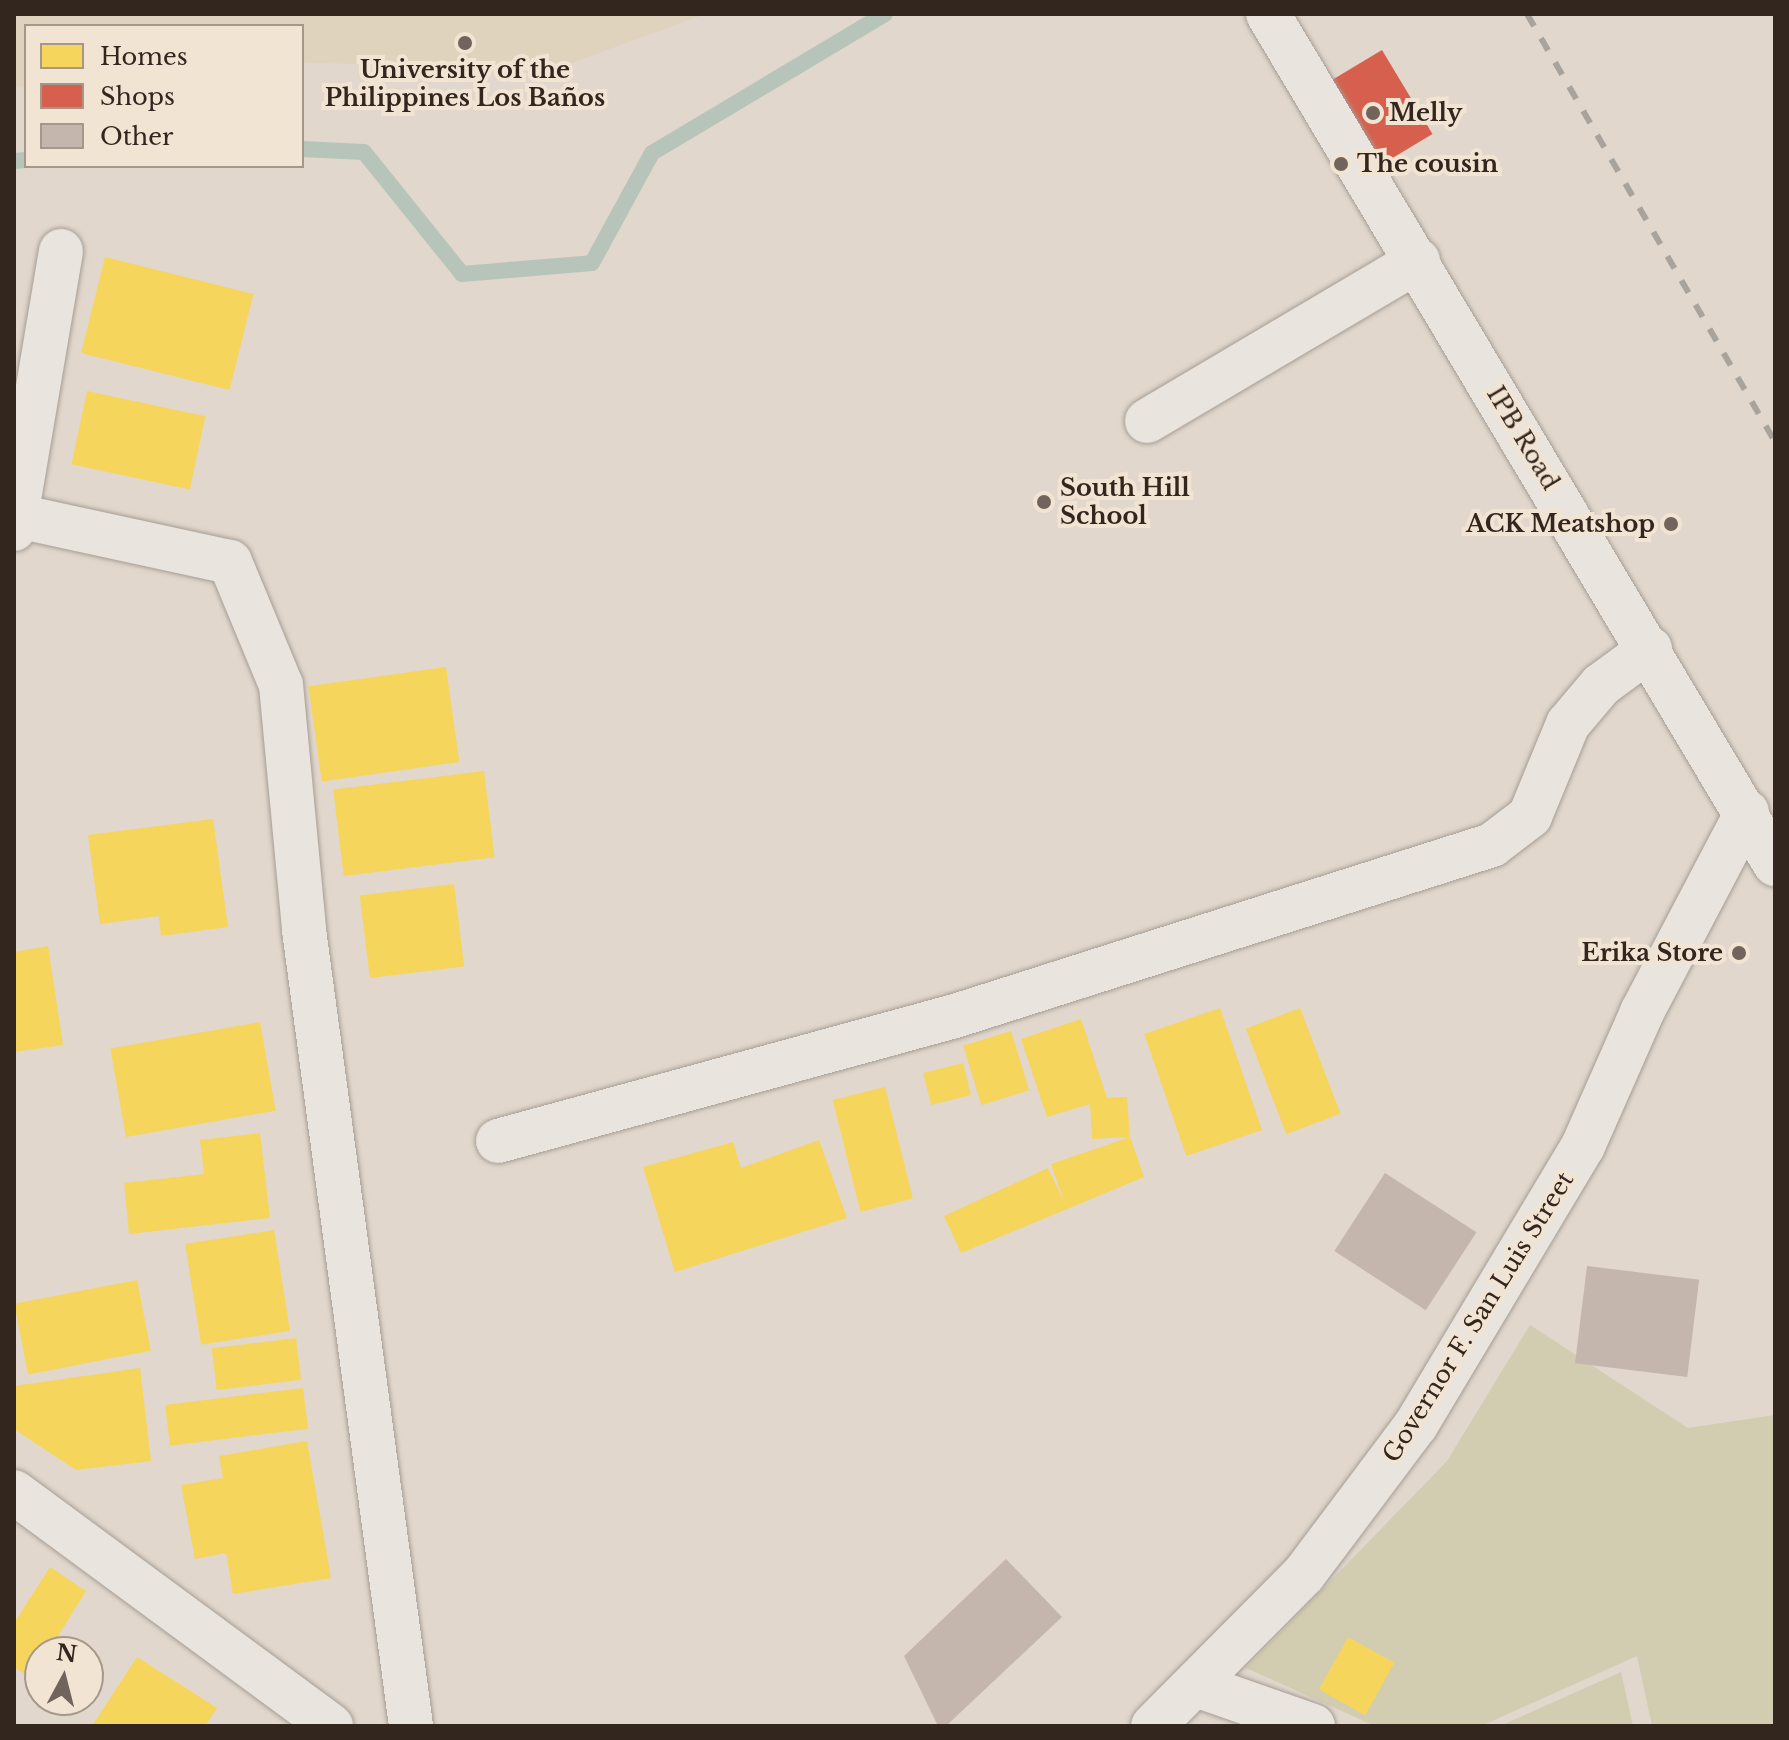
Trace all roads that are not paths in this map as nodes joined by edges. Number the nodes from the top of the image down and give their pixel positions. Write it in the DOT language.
graph roads {
  1 [pos="1268,14"];
  2 [pos="61,251"];
  3 [pos="1418,261"];
  4 [pos="1147,421"];
  5 [pos="16,522"];
  6 [pos="1650,649"];
  7 [pos="1747,812"];
  8 [pos="1775,864"];
  9 [pos="498,1141"];
  10 [pos="14,1492"];
  11 [pos="1196,1685"];
  12 [pos="331,1726"];
  13 [pos="411,1726"];
  14 [pos="1153,1726"];
  15 [pos="1313,1726"];
  1 -- 3 [label="street, IPB Road"];
  2 -- 5 [label="street"];
  3 -- 4 [label="street"];
  3 -- 6 [label="street, IPB Road"];
  5 -- 13 [label="street"];
  6 -- 7 [label="street, IPB Road"];
  6 -- 9 [label="street"];
  7 -- 8 [label="street, IPB Road"];
  7 -- 11 [label="street, Governor F. San Luis Street"];
  10 -- 12 [label="street"];
  11 -- 14 [label="street, Governor F. San Luis Street"];
  11 -- 15 [label="street"];
}
